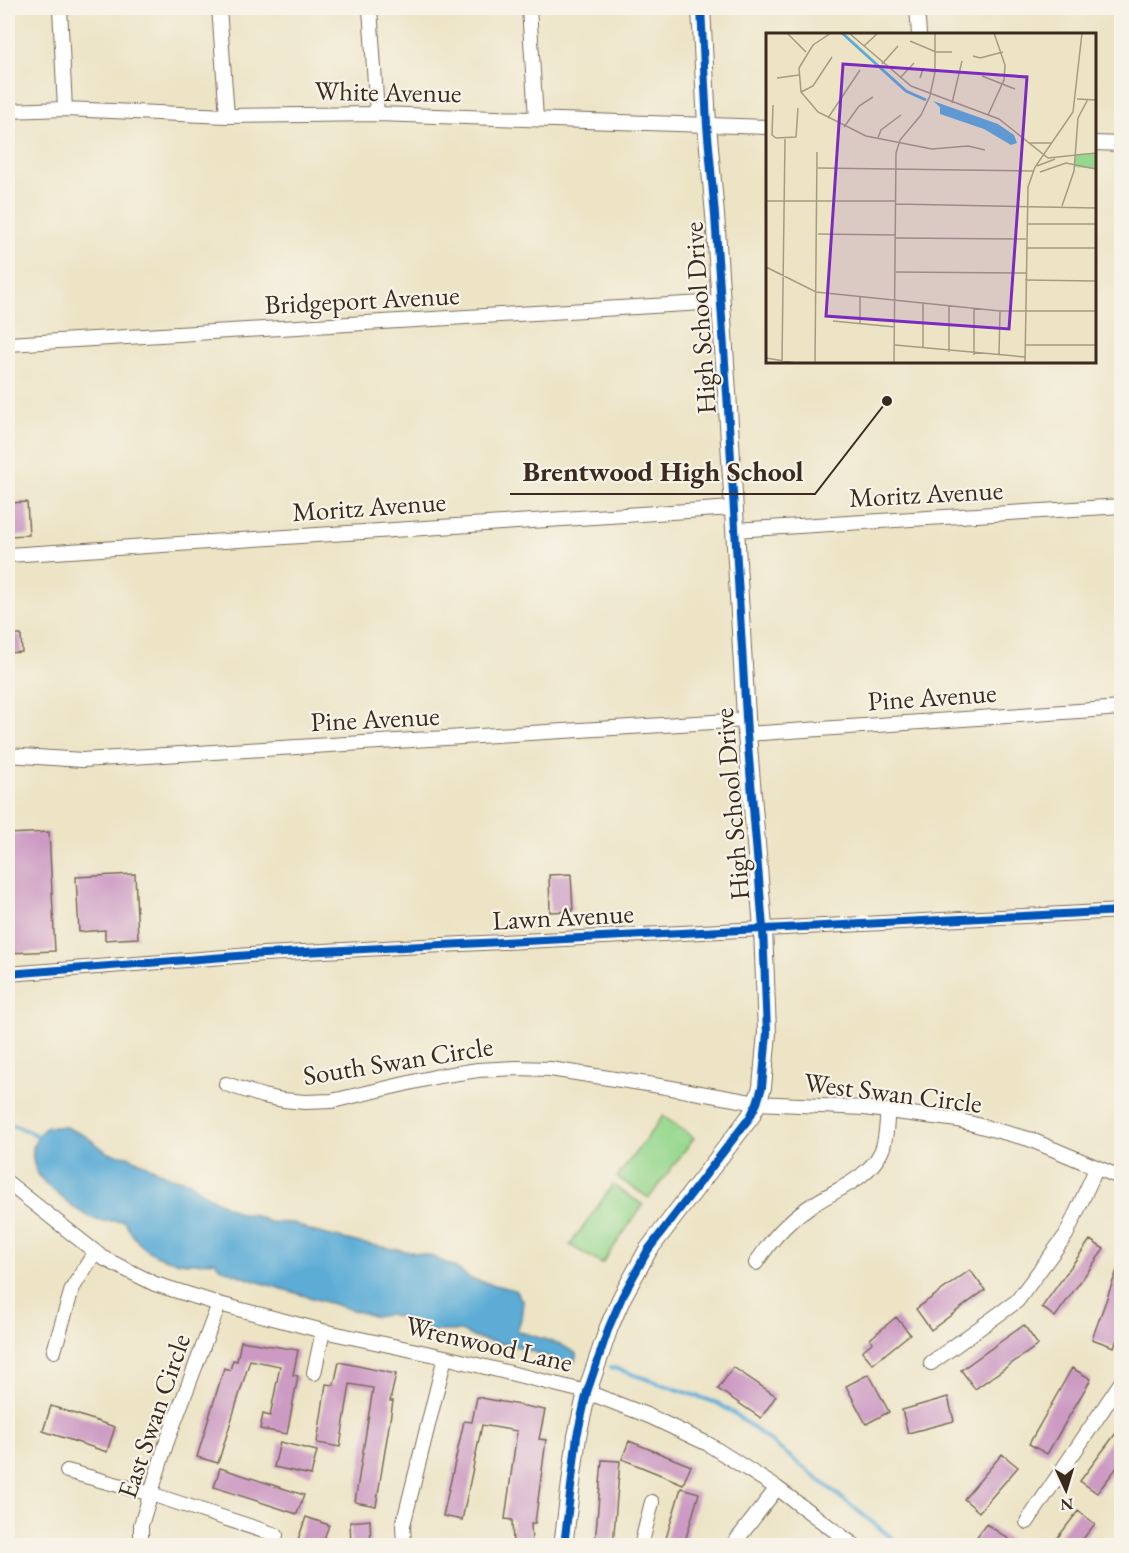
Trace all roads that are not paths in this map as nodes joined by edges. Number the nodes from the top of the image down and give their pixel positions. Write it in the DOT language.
graph roads {
  1 [pos="60,8"];
  2 [pos="219,8"];
  3 [pos="370,8"];
  4 [pos="529,8"];
  5 [pos="701,8"];
  6 [pos="917,8"];
  7 [pos="918,33"];
  8 [pos="65,109"];
  9 [pos="8,111"];
  10 [pos="377,114"];
  11 [pos="227,116"];
  12 [pos="536,119"];
  13 [pos="707,125"];
  14 [pos="766,127"];
  15 [pos="1096,143"];
  16 [pos="1122,144"];
  17 [pos="720,303"];
  18 [pos="8,344"];
  19 [pos="1122,506"];
  20 [pos="733,508"];
  21 [pos="734,530"];
  22 [pos="8,555"];
  23 [pos="1122,708"];
  24 [pos="746,727"];
  25 [pos="8,754"];
  26 [pos="1122,911"];
  27 [pos="763,928"];
  28 [pos="8,974"];
  29 [pos="226,1084"];
  30 [pos="757,1103"];
  31 [pos="888,1111"];
  32 [pos="1096,1167"];
  33 [pos="1122,1178"];
  34 [pos="8,1183"];
  35 [pos="95,1252"];
  36 [pos="756,1263"];
  37 [pos="219,1304"];
  38 [pos="323,1331"];
  39 [pos="54,1351"];
  40 [pos="445,1358"];
  41 [pos="931,1363"];
  42 [pos="314,1373"];
  43 [pos="1122,1381"];
  44 [pos="587,1392"];
  45 [pos="67,1471"];
  46 [pos="777,1488"];
  47 [pos="151,1494"];
  48 [pos="652,1502"];
  49 [pos="1027,1522"];
  50 [pos="276,1535"];
  51 [pos="141,1545"];
  52 [pos="404,1545"];
  53 [pos="563,1545"];
  54 [pos="641,1545"];
  55 [pos="732,1545"];
  56 [pos="855,1545"];
  1 -- 8 [label="street"];
  2 -- 11 [label="street"];
  3 -- 10 [label="street"];
  4 -- 12 [label="street"];
  5 -- 13 [label="street, High School Drive"];
  6 -- 7 [label="street"];
  8 -- 9 [label="street, White Avenue"];
  8 -- 11 [label="street, White Avenue"];
  10 -- 11 [label="street, White Avenue"];
  10 -- 12 [label="street, White Avenue"];
  12 -- 13 [label="street, White Avenue"];
  13 -- 14 [label="street, White Avenue"];
  13 -- 17 [label="street, High School Drive"];
  15 -- 16 [label="street"];
  17 -- 18 [label="street, Bridgeport Avenue"];
  17 -- 20 [label="street, High School Drive"];
  19 -- 21 [label="street, Moritz Avenue"];
  20 -- 21 [label="street, High School Drive"];
  20 -- 22 [label="street, Moritz Avenue"];
  21 -- 24 [label="street, High School Drive"];
  23 -- 24 [label="street, Pine Avenue"];
  24 -- 25 [label="street, Pine Avenue"];
  24 -- 27 [label="street, High School Drive"];
  26 -- 27 [label="street, Lawn Avenue"];
  27 -- 28 [label="street, Lawn Avenue"];
  27 -- 30 [label="street, High School Drive"];
  29 -- 30 [label="street, South Swan Circle"];
  30 -- 31 [label="street, West Swan Circle"];
  30 -- 44 [label="street, High School Drive"];
  31 -- 32 [label="street, West Swan Circle"];
  31 -- 36 [label="street"];
  32 -- 33 [label="street, West Swan Circle"];
  32 -- 41 [label="street"];
  34 -- 35 [label="street, Wrenwood Lane"];
  35 -- 37 [label="street, Wrenwood Lane"];
  35 -- 39 [label="street"];
  37 -- 38 [label="street, Wrenwood Lane"];
  37 -- 47 [label="street, East Swan Circle"];
  38 -- 40 [label="street, Wrenwood Lane"];
  38 -- 42 [label="street"];
  40 -- 44 [label="street, Wrenwood Lane"];
  40 -- 52 [label="street"];
  43 -- 49 [label="street"];
  44 -- 46 [label="street, Wrenwood Lane"];
  44 -- 53 [label="street, High School Drive"];
  45 -- 47 [label="street"];
  46 -- 55 [label="street"];
  46 -- 56 [label="street, Wrenwood Lane"];
  47 -- 50 [label="street"];
  47 -- 51 [label="street, East Swan Circle"];
  48 -- 54 [label="street"];
}
